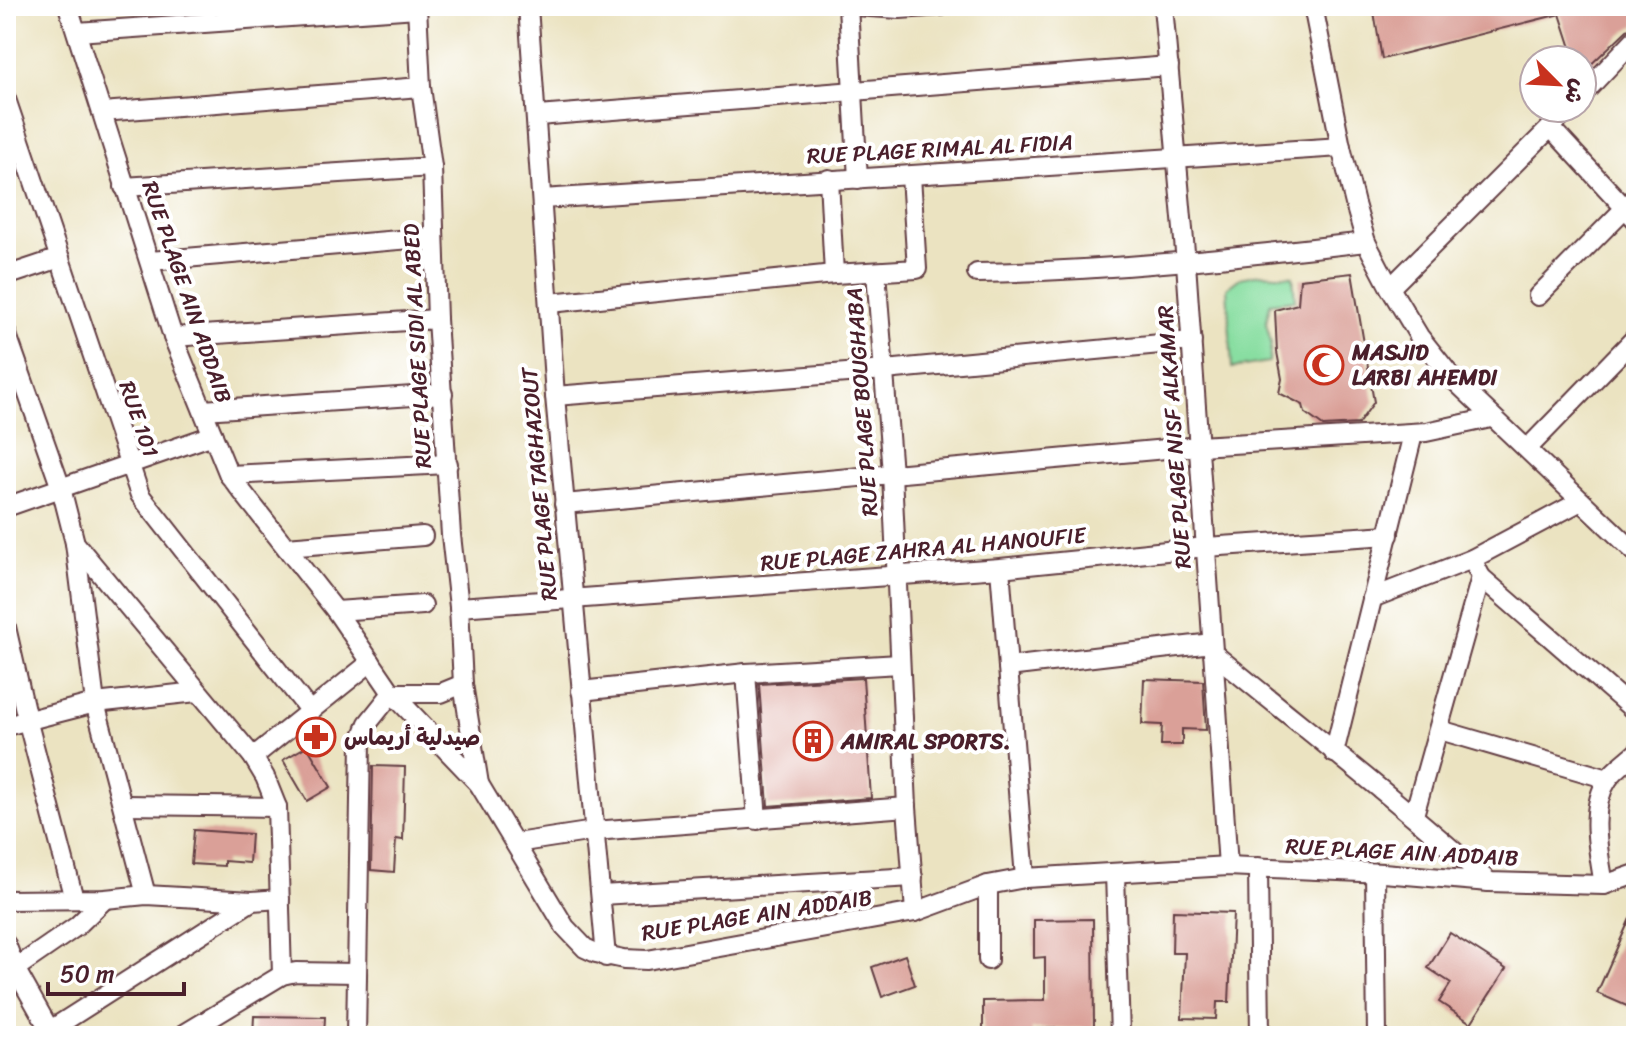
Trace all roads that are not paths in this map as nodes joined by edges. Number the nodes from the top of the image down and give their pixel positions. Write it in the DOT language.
graph roads {
  1 [pos="68,6"];
  2 [pos="528,6"];
  3 [pos="848,6"];
  4 [pos="855,6"];
  5 [pos="941,6"];
  6 [pos="1163,6"];
  7 [pos="1313,6"];
  8 [pos="417,7"];
  9 [pos="77,32"];
  10 [pos="1636,38"];
  11 [pos="1169,66"];
  12 [pos="1598,78"];
  13 [pos="421,87"];
  14 [pos="853,92"];
  15 [pos="6,99"];
  16 [pos="102,112"];
  17 [pos="538,116"];
  18 [pos="1555,124"];
  19 [pos="1551,128"];
  20 [pos="1341,147"];
  21 [pos="1178,159"];
  22 [pos="432,167"];
  23 [pos="911,176"];
  24 [pos="829,179"];
  25 [pos="858,179"];
  26 [pos="124,187"];
  27 [pos="542,199"];
  28 [pos="1632,208"];
  29 [pos="434,237"];
  30 [pos="1366,242"];
  31 [pos="60,258"];
  32 [pos="150,261"];
  33 [pos="1186,263"];
  34 [pos="876,272"];
  35 [pos="977,273"];
  36 [pos="834,274"];
  37 [pos="6,276"];
  38 [pos="1390,288"];
  39 [pos="1538,296"];
  40 [pos="550,303"];
  41 [pos="437,319"];
  42 [pos="6,332"];
  43 [pos="173,337"];
  44 [pos="1636,337"];
  45 [pos="1192,341"];
  46 [pos="885,370"];
  47 [pos="443,394"];
  48 [pos="555,396"];
  49 [pos="203,410"];
  50 [pos="1491,418"];
  51 [pos="1413,434"];
  52 [pos="213,435"];
  53 [pos="1199,446"];
  54 [pos="1528,448"];
  55 [pos="128,463"];
  56 [pos="448,464"];
  57 [pos="892,473"];
  58 [pos="229,475"];
  59 [pos="61,488"];
  60 [pos="1581,501"];
  61 [pos="564,504"];
  62 [pos="6,507"];
  63 [pos="1389,535"];
  64 [pos="423,536"];
  65 [pos="75,543"];
  66 [pos="286,547"];
  67 [pos="1206,547"];
  68 [pos="1636,553"];
  69 [pos="1472,559"];
  70 [pos="1000,568"];
  71 [pos="897,576"];
  72 [pos="1481,577"];
  73 [pos="1372,598"];
  74 [pos="573,600"];
  75 [pos="423,605"];
  76 [pos="459,607"];
  77 [pos="336,611"];
  78 [pos="6,627"];
  79 [pos="1213,648"];
  80 [pos="371,662"];
  81 [pos="900,664"];
  82 [pos="1008,667"];
  83 [pos="746,673"];
  84 [pos="463,684"];
  85 [pos="581,691"];
  86 [pos="197,692"];
  87 [pos="392,693"];
  88 [pos="95,703"];
  89 [pos="309,710"];
  90 [pos="1636,712"];
  91 [pos="27,719"];
  92 [pos="6,726"];
  93 [pos="1440,730"];
  94 [pos="1334,753"];
  95 [pos="1636,753"];
  96 [pos="253,757"];
  97 [pos="1608,779"];
  98 [pos="479,784"];
  99 [pos="124,805"];
  100 [pos="277,807"];
  101 [pos="907,807"];
  102 [pos="1414,815"];
  103 [pos="757,820"];
  104 [pos="594,831"];
  105 [pos="516,843"];
  106 [pos="1228,866"];
  107 [pos="1258,867"];
  108 [pos="1115,873"];
  109 [pos="1375,873"];
  110 [pos="1636,874"];
  111 [pos="913,877"];
  112 [pos="1025,878"];
  113 [pos="1489,882"];
  114 [pos="988,885"];
  115 [pos="1604,885"];
  116 [pos="146,895"];
  117 [pos="601,895"];
  118 [pos="74,899"];
  119 [pos="105,899"];
  120 [pos="280,899"];
  121 [pos="6,900"];
  122 [pos="252,901"];
  123 [pos="915,912"];
  124 [pos="6,944"];
  125 [pos="606,957"];
  126 [pos="988,960"];
  127 [pos="11,972"];
  128 [pos="356,973"];
  129 [pos="282,975"];
  130 [pos="48,1034"];
  131 [pos="181,1036"];
  132 [pos="356,1036"];
  133 [pos="1120,1036"];
  134 [pos="1260,1036"];
  135 [pos="1377,1036"];
  1 -- 9 [label="street, RUE PLAGE AIN ADDAIB"];
  2 -- 17 [label="street, RUE PLAGE TAGHAZOUT"];
  3 -- 14 [label="street"];
  4 -- 5 [label="street"];
  6 -- 11 [label="street, RUE PLAGE NISF ALKAMAR"];
  7 -- 20 [label="street"];
  8 -- 9 [label="street"];
  8 -- 13 [label="street, RUE PLAGE SIDI AL ABED"];
  9 -- 16 [label="street, RUE PLAGE AIN ADDAIB"];
  10 -- 12 [label="street"];
  11 -- 14 [label="street"];
  11 -- 21 [label="street, RUE PLAGE NISF ALKAMAR"];
  13 -- 16 [label="street"];
  13 -- 22 [label="street, RUE PLAGE SIDI AL ABED"];
  14 -- 17 [label="street"];
  14 -- 25 [label="street"];
  15 -- 31 [label="street, RUE 101"];
  16 -- 26 [label="street, RUE PLAGE AIN ADDAIB"];
  17 -- 27 [label="street, RUE PLAGE TAGHAZOUT"];
  18 -- 19 [label="street"];
  19 -- 28 [label="street"];
  19 -- 38 [label="street"];
  20 -- 21 [label="street, RUE PLAGE RIMAL AL FIDIA"];
  20 -- 30 [label="street"];
  21 -- 23 [label="street, RUE PLAGE RIMAL AL FIDIA"];
  21 -- 33 [label="street, RUE PLAGE NISF ALKAMAR"];
  22 -- 26 [label="street"];
  22 -- 29 [label="street, RUE PLAGE SIDI AL ABED"];
  23 -- 25 [label="street, RUE PLAGE RIMAL AL FIDIA"];
  23 -- 34 [label="street"];
  24 -- 25 [label="street, RUE PLAGE RIMAL AL FIDIA"];
  24 -- 27 [label="street, RUE PLAGE RIMAL AL FIDIA"];
  24 -- 36 [label="street, RUE PLAGE BOUGHABA"];
  26 -- 32 [label="street, RUE PLAGE AIN ADDAIB"];
  27 -- 40 [label="street, RUE PLAGE TAGHAZOUT"];
  28 -- 39 [label="street"];
  29 -- 32 [label="street"];
  29 -- 41 [label="street, RUE PLAGE SIDI AL ABED"];
  30 -- 33 [label="street"];
  30 -- 38 [label="street"];
  31 -- 37 [label="street"];
  31 -- 55 [label="street, RUE 101"];
  32 -- 43 [label="street, RUE PLAGE AIN ADDAIB"];
  33 -- 35 [label="street"];
  33 -- 45 [label="street, RUE PLAGE NISF ALKAMAR"];
  34 -- 36 [label="street"];
  34 -- 46 [label="street, RUE PLAGE BOUGHABA"];
  36 -- 40 [label="street"];
  38 -- 50 [label="street"];
  40 -- 48 [label="street, RUE PLAGE TAGHAZOUT"];
  41 -- 43 [label="street"];
  41 -- 47 [label="street, RUE PLAGE SIDI AL ABED"];
  42 -- 59 [label="street"];
  43 -- 49 [label="street, RUE PLAGE AIN ADDAIB"];
  44 -- 54 [label="street"];
  45 -- 46 [label="street"];
  45 -- 53 [label="street, RUE PLAGE NISF ALKAMAR"];
  46 -- 48 [label="street"];
  46 -- 57 [label="street, RUE PLAGE BOUGHABA"];
  47 -- 49 [label="street"];
  47 -- 56 [label="street, RUE PLAGE SIDI AL ABED"];
  48 -- 61 [label="street, RUE PLAGE TAGHAZOUT"];
  49 -- 52 [label="street, RUE PLAGE AIN ADDAIB"];
  50 -- 51 [label="street"];
  50 -- 54 [label="street"];
  51 -- 53 [label="street"];
  51 -- 63 [label="street"];
  52 -- 55 [label="street"];
  52 -- 58 [label="street, RUE PLAGE AIN ADDAIB"];
  53 -- 57 [label="street"];
  53 -- 67 [label="street, RUE PLAGE NISF ALKAMAR"];
  54 -- 60 [label="street"];
  55 -- 59 [label="street"];
  55 -- 89 [label="street, RUE 101"];
  56 -- 58 [label="street"];
  56 -- 76 [label="street, RUE PLAGE SIDI AL ABED"];
  57 -- 61 [label="street"];
  57 -- 71 [label="street, RUE PLAGE BOUGHABA"];
  58 -- 66 [label="street, RUE PLAGE AIN ADDAIB"];
  59 -- 62 [label="street"];
  59 -- 65 [label="street"];
  60 -- 68 [label="street"];
  60 -- 69 [label="street"];
  61 -- 74 [label="street, RUE PLAGE TAGHAZOUT"];
  63 -- 67 [label="street, RUE PLAGE ZAHRA AL HANOUFIE"];
  63 -- 73 [label="street"];
  64 -- 66 [label="street"];
  65 -- 86 [label="street"];
  65 -- 88 [label="street"];
  66 -- 77 [label="street, RUE PLAGE AIN ADDAIB"];
  67 -- 70 [label="street, RUE PLAGE ZAHRA AL HANOUFIE"];
  67 -- 79 [label="street, RUE PLAGE NISF ALKAMAR"];
  69 -- 72 [label="street"];
  69 -- 73 [label="street"];
  70 -- 71 [label="street, RUE PLAGE ZAHRA AL HANOUFIE"];
  70 -- 82 [label="street"];
  71 -- 74 [label="street, RUE PLAGE ZAHRA AL HANOUFIE"];
  71 -- 81 [label="street, RUE PLAGE BOUGHABA"];
  72 -- 90 [label="street"];
  72 -- 93 [label="street"];
  73 -- 94 [label="street"];
  74 -- 76 [label="street, RUE PLAGE ZAHRA AL HANOUFIE"];
  74 -- 85 [label="street, RUE PLAGE TAGHAZOUT"];
  75 -- 77 [label="street"];
  76 -- 84 [label="street, RUE PLAGE SIDI AL ABED"];
  77 -- 80 [label="street, RUE PLAGE AIN ADDAIB"];
  78 -- 91 [label="street"];
  79 -- 82 [label="street"];
  79 -- 94 [label="street"];
  79 -- 106 [label="street, RUE PLAGE NISF ALKAMAR"];
  80 -- 87 [label="street, RUE PLAGE AIN ADDAIB"];
  80 -- 89 [label="street"];
  81 -- 83 [label="street"];
  81 -- 101 [label="street, RUE PLAGE BOUGHABA"];
  82 -- 112 [label="street"];
  83 -- 85 [label="street"];
  83 -- 103 [label="street"];
  84 -- 87 [label="street"];
  84 -- 98 [label="street, RUE PLAGE SIDI AL ABED"];
  85 -- 104 [label="street, RUE PLAGE TAGHAZOUT"];
  86 -- 88 [label="street"];
  86 -- 96 [label="street"];
  87 -- 98 [label="street, RUE PLAGE AIN ADDAIB"];
  87 -- 128 [label="street"];
  88 -- 91 [label="street"];
  88 -- 99 [label="street"];
  89 -- 96 [label="street"];
  91 -- 92 [label="street"];
  91 -- 118 [label="street"];
  93 -- 97 [label="street"];
  93 -- 102 [label="street"];
  94 -- 102 [label="street"];
  95 -- 97 [label="street"];
  96 -- 100 [label="street"];
  97 -- 115 [label="street"];
  98 -- 105 [label="street, RUE PLAGE AIN ADDAIB"];
  99 -- 100 [label="street"];
  99 -- 116 [label="street"];
  100 -- 120 [label="street"];
  101 -- 103 [label="street"];
  101 -- 111 [label="street, RUE PLAGE BOUGHABA"];
  102 -- 113 [label="street"];
  103 -- 104 [label="street"];
  104 -- 105 [label="street"];
  104 -- 117 [label="street, RUE PLAGE TAGHAZOUT"];
  105 -- 125 [label="street, RUE PLAGE AIN ADDAIB"];
  106 -- 107 [label="street, RUE PLAGE AIN ADDAIB"];
  106 -- 108 [label="street, RUE PLAGE AIN ADDAIB"];
  107 -- 109 [label="street, RUE PLAGE AIN ADDAIB"];
  107 -- 134 [label="street"];
  108 -- 112 [label="street, RUE PLAGE AIN ADDAIB"];
  108 -- 133 [label="street"];
  109 -- 113 [label="street, RUE PLAGE AIN ADDAIB"];
  109 -- 135 [label="street"];
  110 -- 115 [label="street, RUE PLAGE AIN ADDAIB"];
  111 -- 117 [label="street"];
  111 -- 123 [label="street, RUE PLAGE BOUGHABA"];
  112 -- 114 [label="street, RUE PLAGE AIN ADDAIB"];
  113 -- 115 [label="street, RUE PLAGE AIN ADDAIB"];
  114 -- 123 [label="street, RUE PLAGE AIN ADDAIB"];
  114 -- 126 [label="street"];
  116 -- 119 [label="street"];
  116 -- 122 [label="street"];
  117 -- 125 [label="street, RUE PLAGE TAGHAZOUT"];
  118 -- 119 [label="street"];
  118 -- 121 [label="street"];
  119 -- 127 [label="street"];
  120 -- 122 [label="street"];
  120 -- 129 [label="street"];
  122 -- 130 [label="street"];
  123 -- 125 [label="street, RUE PLAGE AIN ADDAIB"];
  124 -- 127 [label="street"];
  127 -- 130 [label="street"];
  128 -- 129 [label="street"];
  128 -- 132 [label="street"];
  129 -- 131 [label="street"];
}
